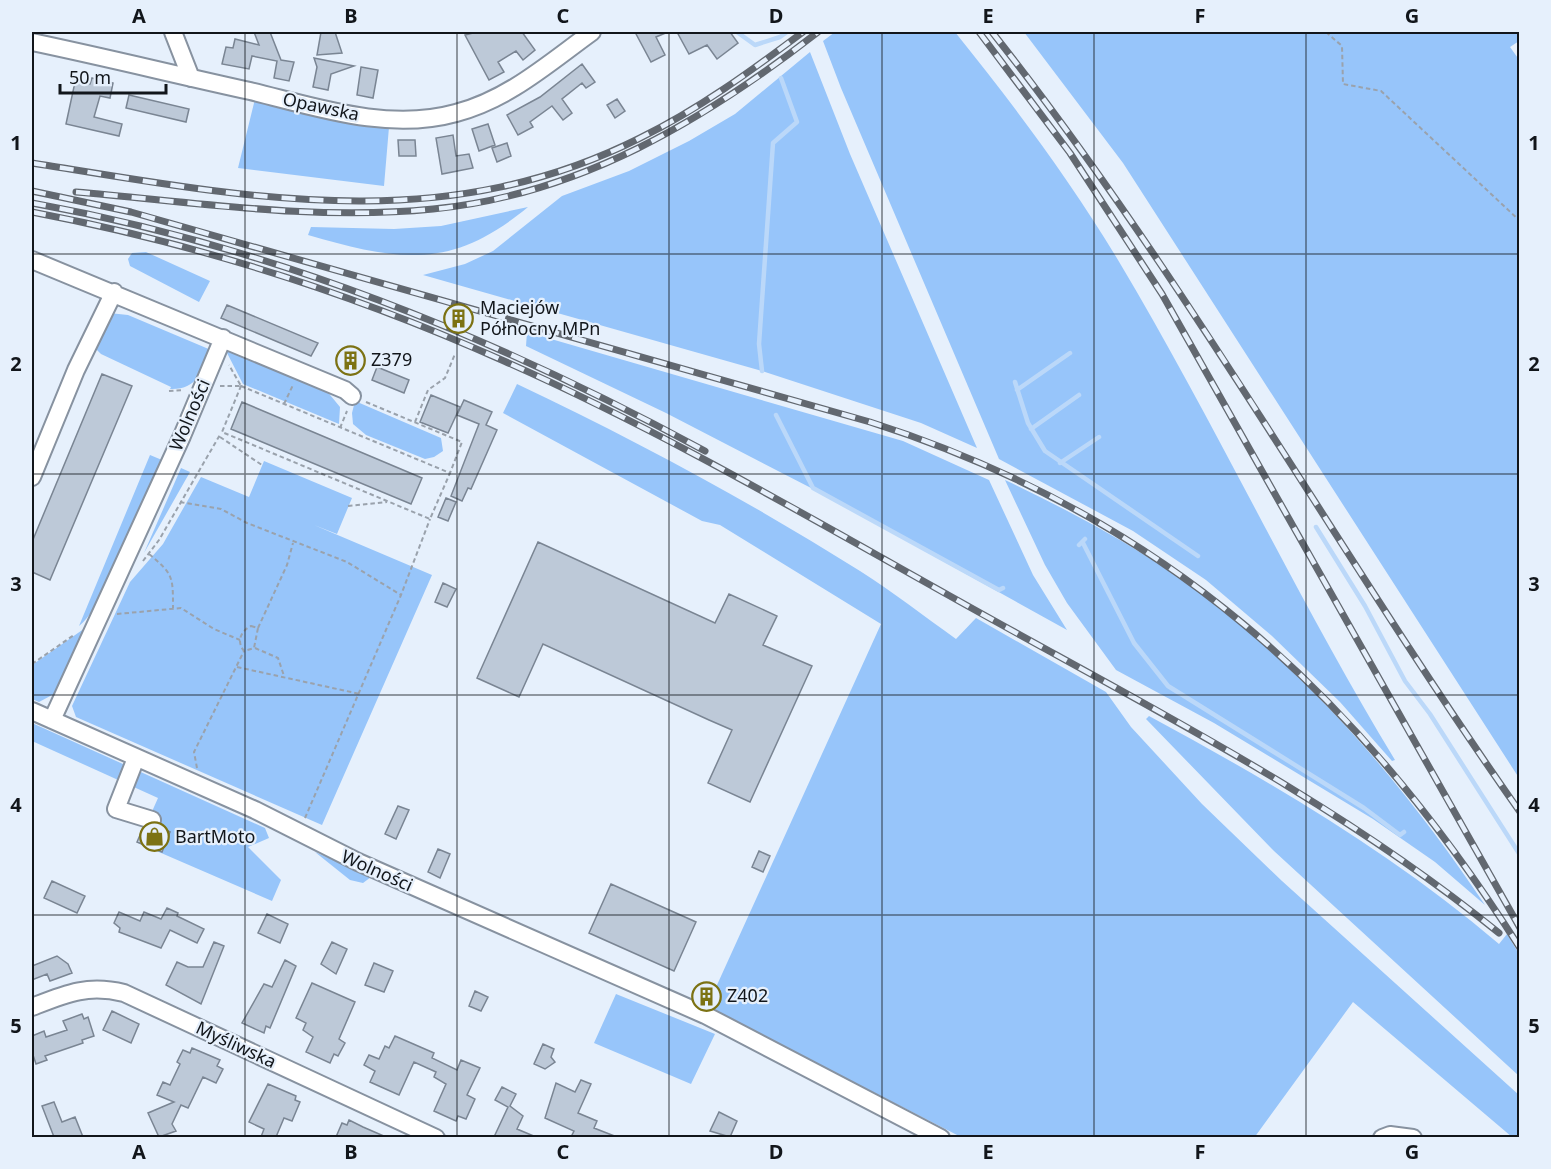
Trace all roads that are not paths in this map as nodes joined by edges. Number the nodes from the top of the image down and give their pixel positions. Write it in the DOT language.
graph roads {
  1 [pos="592,32"];
  2 [pos="176,39"];
  3 [pos="32,42"];
  4 [pos="163,72"];
  5 [pos="191,78"];
  6 [pos="32,260"];
  7 [pos="114,292"];
  8 [pos="220,344"];
  9 [pos="352,396"];
  10 [pos="32,477"];
  11 [pos="32,711"];
  12 [pos="52,720"];
  13 [pos="136,758"];
  14 [pos="152,820"];
  15 [pos="32,1007"];
  16 [pos="436,1137"];
  17 [pos="940,1137"];
  18 [pos="1382,1137"];
  19 [pos="1413,1137"];
  1 -- 5 [label="street, Opawska"];
  2 -- 4 [label="street"];
  2 -- 5 [label="street"];
  3 -- 4 [label="street, Opawska"];
  4 -- 5 [label="street, Opawska"];
  6 -- 7 [label="street"];
  7 -- 8 [label="street"];
  7 -- 10 [label="street"];
  8 -- 9 [label="street"];
  8 -- 12 [label="street, Wolności"];
  11 -- 12 [label="street, Wolności"];
  12 -- 13 [label="street, Wolności"];
  13 -- 14 [label="street"];
  13 -- 17 [label="street, Wolności"];
  15 -- 16 [label="street, Myśliwska"];
  18 -- 19 [label="street"];
}
